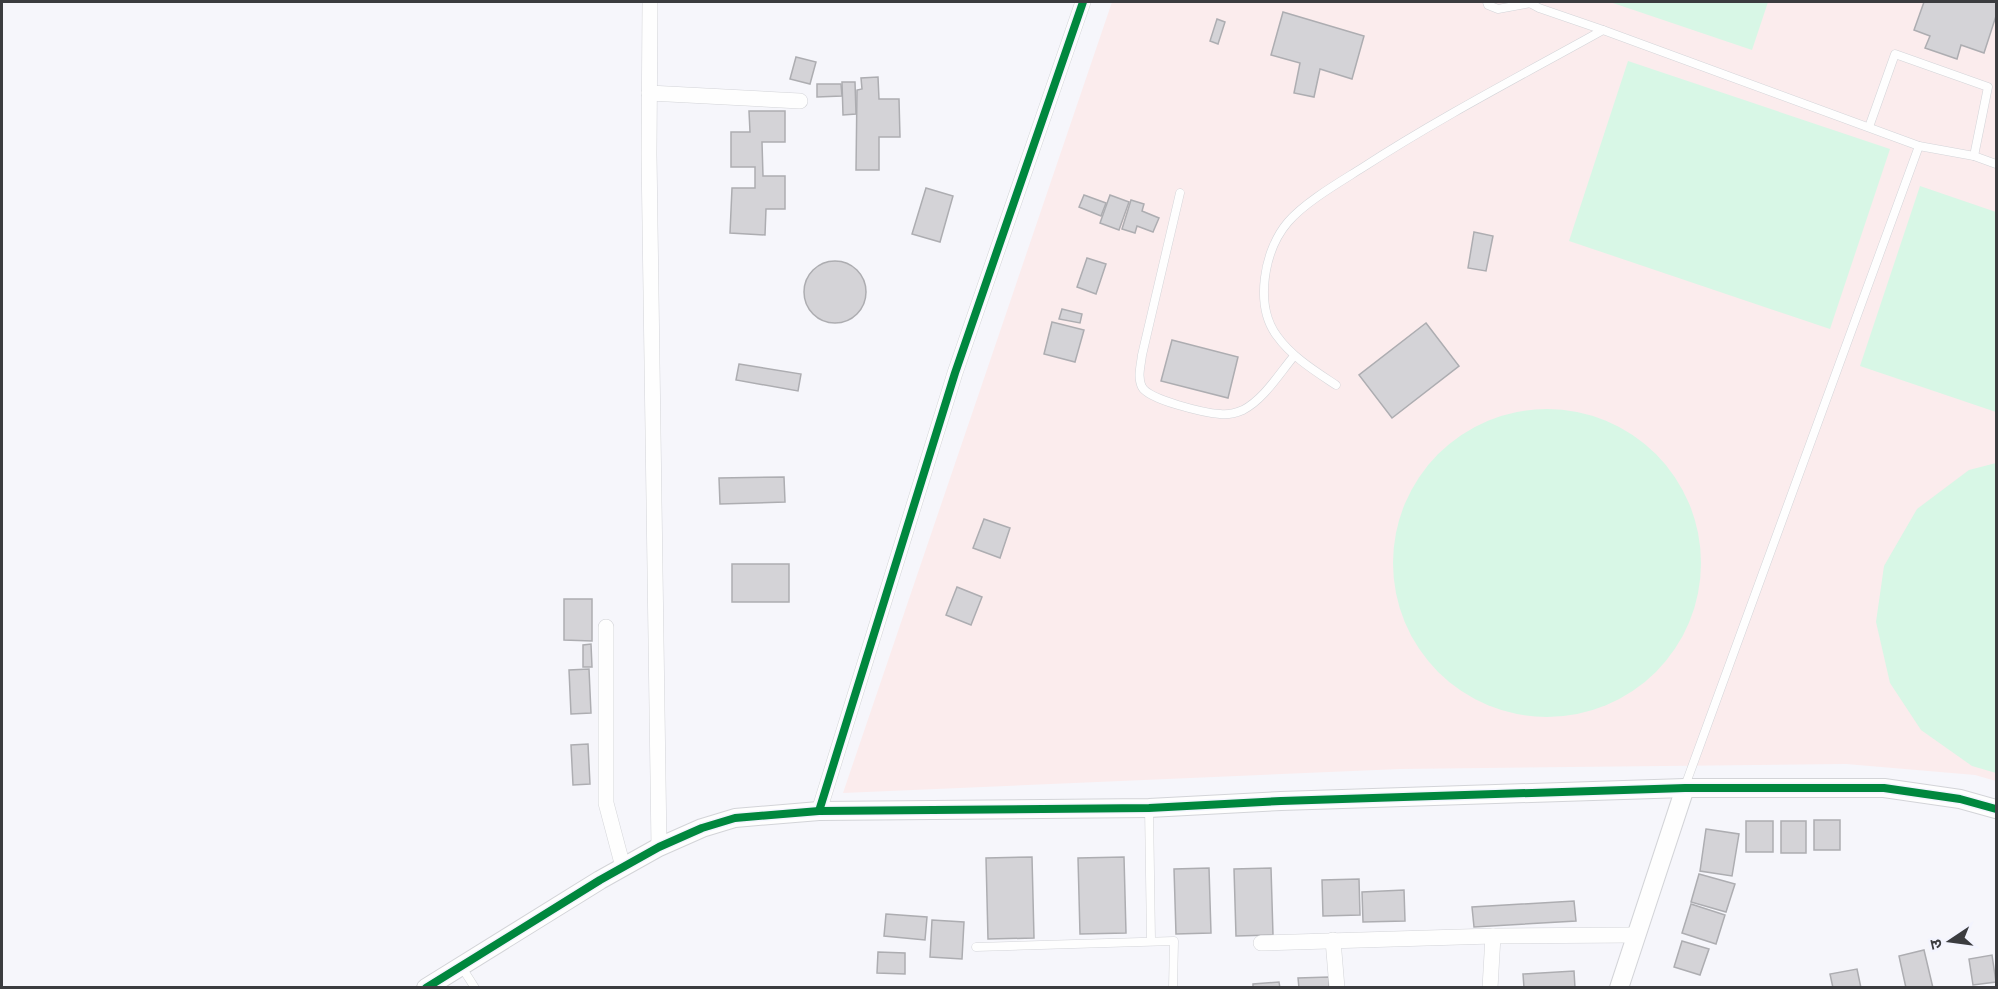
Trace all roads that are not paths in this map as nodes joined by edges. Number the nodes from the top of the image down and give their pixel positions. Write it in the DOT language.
graph roads {
  1 [pos="650,2"];
  2 [pos="1083,2"];
  3 [pos="1487,2"];
  4 [pos="1530,2"];
  5 [pos="1603,30"];
  6 [pos="649,93"];
  7 [pos="801,101"];
  8 [pos="1869,127"];
  9 [pos="1919,146"];
  10 [pos="1974,156"];
  11 [pos="1996,164"];
  12 [pos="1180,193"];
  13 [pos="1294,356"];
  14 [pos="1336,385"];
  15 [pos="606,627"];
  16 [pos="1685,788"];
  17 [pos="1149,808"];
  18 [pos="1996,809"];
  19 [pos="819,811"];
  20 [pos="659,847"];
  21 [pos="623,867"];
  22 [pos="1636,934"];
  23 [pos="1493,936"];
  24 [pos="1151,940"];
  25 [pos="1333,940"];
  26 [pos="1261,943"];
  27 [pos="976,947"];
  28 [pos="461,966"];
  29 [pos="426,987"];
  30 [pos="475,987"];
  31 [pos="1173,987"];
  32 [pos="1337,987"];
  33 [pos="1490,987"];
  34 [pos="1619,987"];
  1 -- 6 [label="street"];
  2 -- 19 [label="street"];
  3 -- 4 [label="lane"];
  4 -- 5 [label="lane"];
  5 -- 8 [label="lane"];
  5 -- 13 [label="lane"];
  6 -- 7 [label="street"];
  6 -- 20 [label="street"];
  8 -- 9 [label="lane"];
  8 -- 10 [label="lane"];
  9 -- 10 [label="lane"];
  9 -- 16 [label="lane"];
  10 -- 11 [label="lane"];
  12 -- 13 [label="lane"];
  13 -- 14 [label="lane"];
  15 -- 21 [label="street"];
  16 -- 17 [label="street"];
  16 -- 18 [label="street"];
  16 -- 22 [label="street"];
  17 -- 19 [label="street"];
  17 -- 24 [label="lane"];
  19 -- 20 [label="street"];
  20 -- 21 [label="street"];
  21 -- 28 [label="street"];
  22 -- 23 [label="street"];
  22 -- 34 [label="street"];
  23 -- 25 [label="street"];
  23 -- 33 [label="street"];
  24 -- 27 [label="lane"];
  24 -- 31 [label="lane"];
  25 -- 26 [label="street"];
  25 -- 32 [label="street"];
  28 -- 29 [label="street"];
  28 -- 30 [label="lane"];
}
